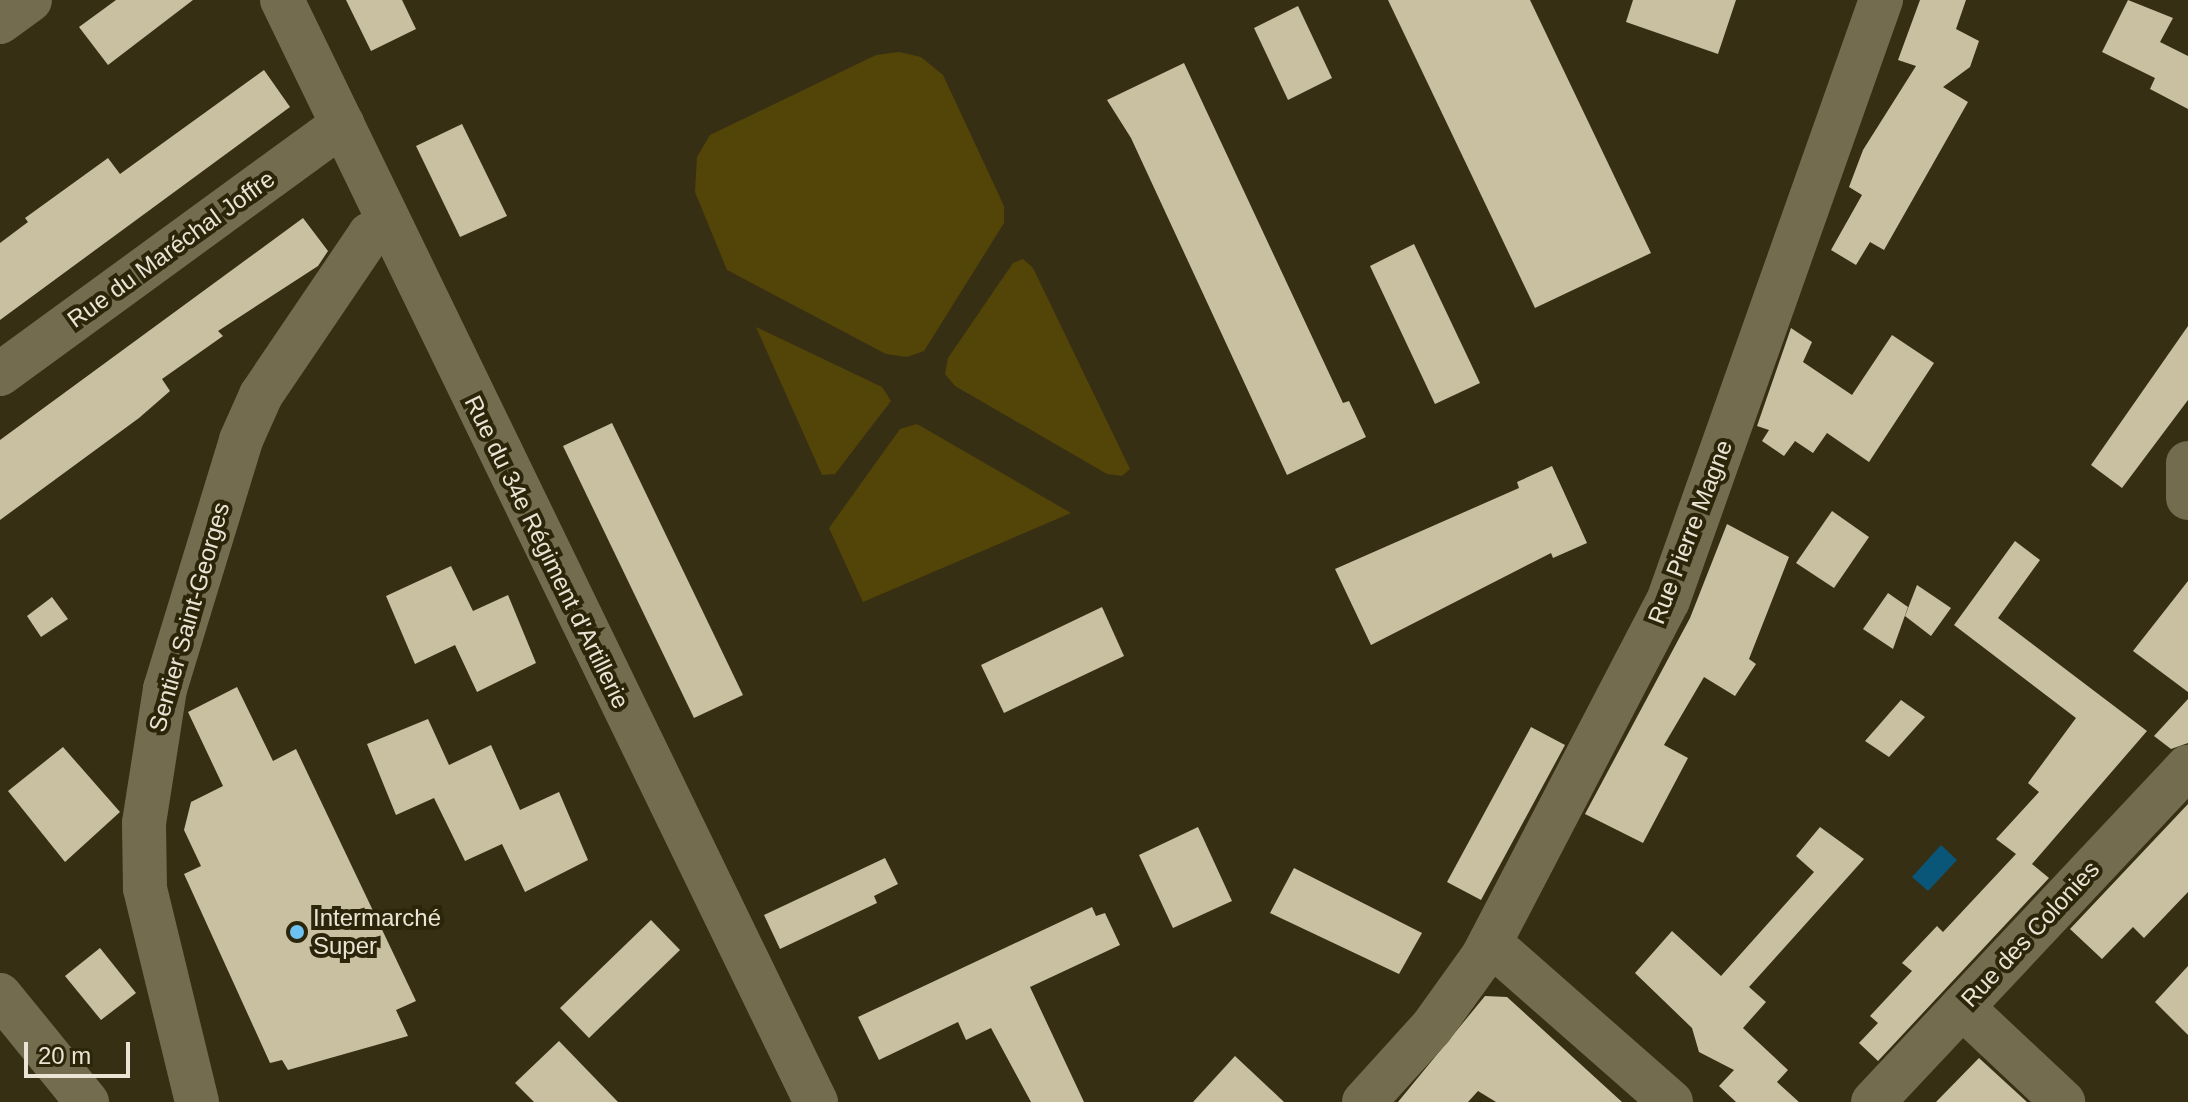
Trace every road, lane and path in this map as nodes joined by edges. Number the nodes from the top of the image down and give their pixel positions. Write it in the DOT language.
graph roads {
  1 [pos="30,0"];
  2 [pos="282,0"];
  3 [pos="1881,0"];
  4 [pos="0,22"];
  5 [pos="343,124"];
  6 [pos="388,226"];
  7 [pos="0,374"];
  8 [pos="2188,463"];
  9 [pos="2188,498"];
  10 [pos="2188,767"];
  11 [pos="1490,943"];
  12 [pos="0,995"];
  13 [pos="1962,1007"];
  14 [pos="87,1102"];
  15 [pos="197,1102"];
  16 [pos="816,1102"];
  17 [pos="1364,1102"];
  18 [pos="1671,1102"];
  19 [pos="1873,1102"];
  20 [pos="2063,1102"];
  1 -- 4 [label="street"];
  2 -- 5 [label="street, Rue du 34e Régiment d'Artillerie"];
  3 -- 11 [label="street, Rue Pierre Magne"];
  5 -- 6 [label="street, Rue du 34e Régiment d'Artillerie"];
  5 -- 7 [label="street, Rue du Maréchal Joffre"];
  6 -- 15 [label="street, Sentier Saint-Georges"];
  6 -- 16 [label="street, Rue du 34e Régiment d'Artillerie"];
  8 -- 9 [label="street"];
  10 -- 13 [label="street, Rue des Colonies"];
  11 -- 17 [label="street, Rue Pierre Magne"];
  11 -- 18 [label="street"];
  12 -- 14 [label="street"];
  13 -- 19 [label="street, Rue des Colonies"];
  13 -- 20 [label="street"];
}
